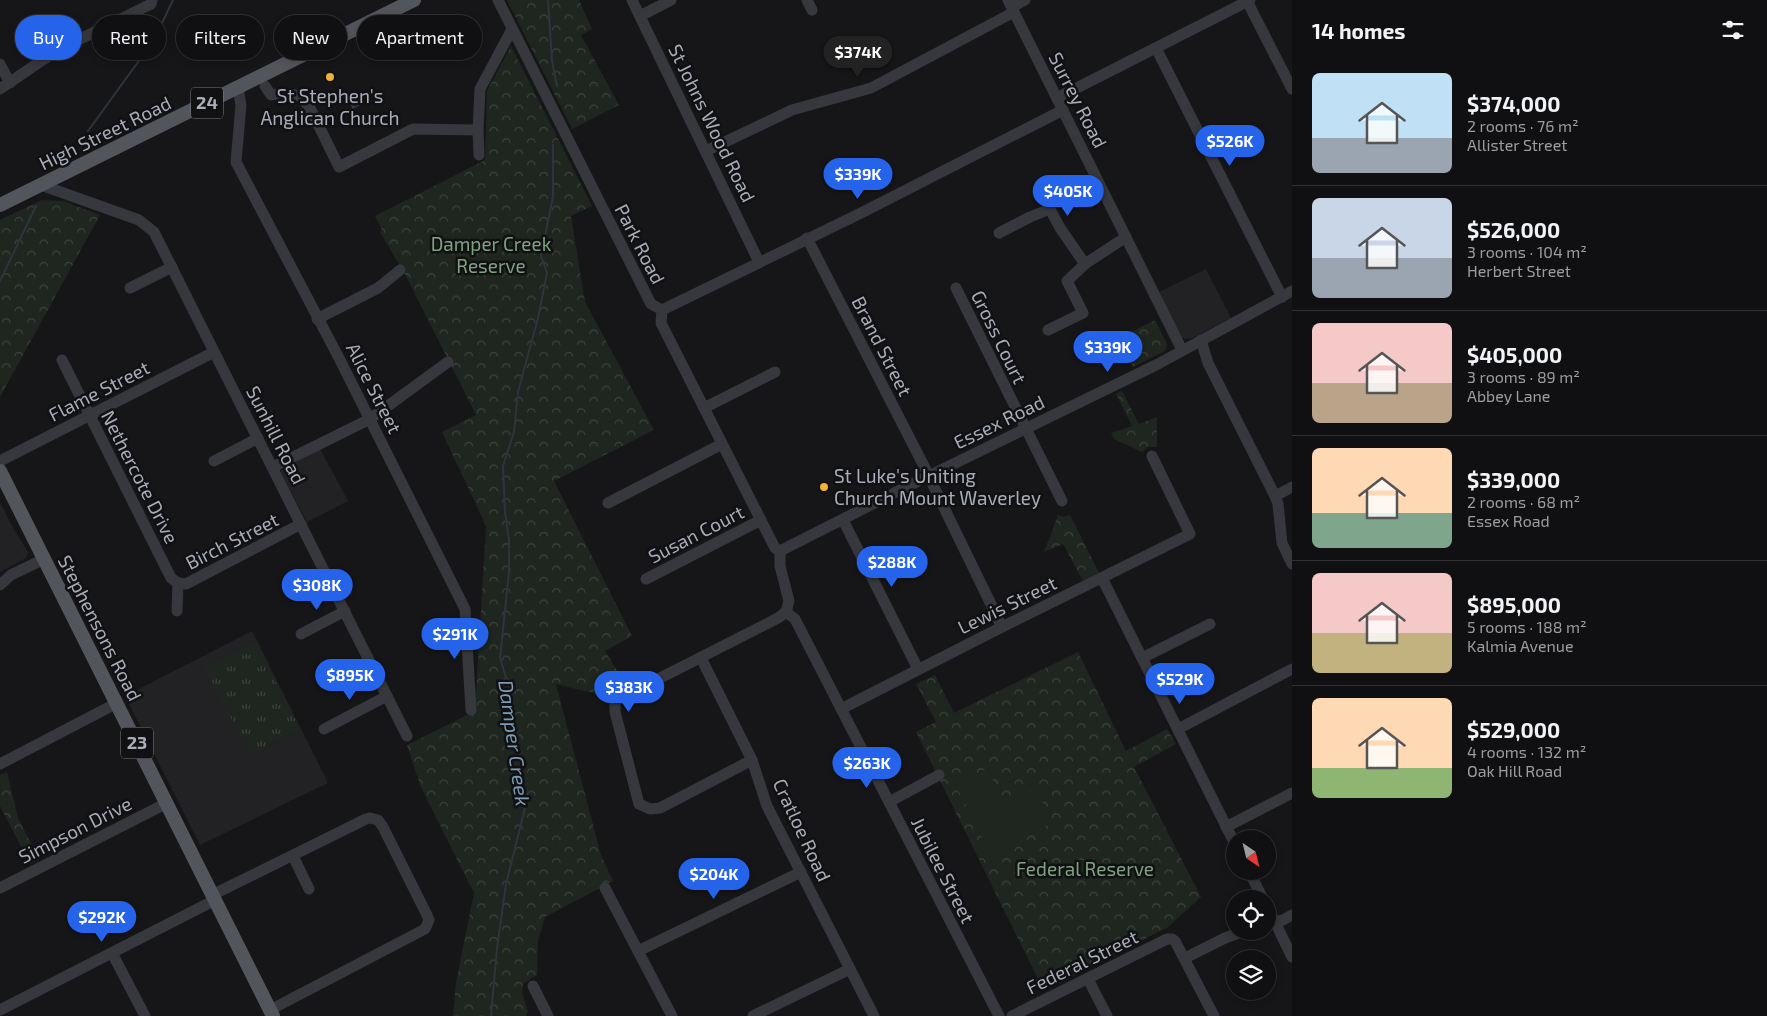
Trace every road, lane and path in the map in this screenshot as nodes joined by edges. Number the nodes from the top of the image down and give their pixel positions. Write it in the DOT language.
graph roads {
  1 [pos="152,0"];
  2 [pos="414,0"];
  3 [pos="498,0"];
  4 [pos="632,0"];
  5 [pos="671,0"];
  6 [pos="1025,0"];
  7 [pos="1249,0"];
  8 [pos="1011,6"];
  9 [pos="640,16"];
  10 [pos="512,29"];
  11 [pos="1156,48"];
  12 [pos="0,64"];
  13 [pos="5,86"];
  14 [pos="265,86"];
  15 [pos="238,88"];
  16 [pos="1292,89"];
  17 [pos="1057,98"];
  18 [pos="1063,110"];
  19 [pos="478,130"];
  20 [pos="706,151"];
  21 [pos="479,155"];
  22 [pos="64,174"];
  23 [pos="42,185"];
  24 [pos="72,196"];
  25 [pos="0,205"];
  26 [pos="999,233"];
  27 [pos="807,238"];
  28 [pos="1126,238"];
  29 [pos="759,262"];
  30 [pos="1084,264"];
  31 [pos="172,267"];
  32 [pos="400,270"];
  33 [pos="130,288"];
  34 [pos="956,288"];
  35 [pos="1292,291"];
  36 [pos="1282,297"];
  37 [pos="662,310"];
  38 [pos="318,320"];
  39 [pos="1048,330"];
  40 [pos="1197,342"];
  41 [pos="1182,350"];
  42 [pos="214,352"];
  43 [pos="62,360"];
  44 [pos="448,362"];
  45 [pos="775,372"];
  46 [pos="704,408"];
  47 [pos="90,416"];
  48 [pos="370,419"];
  49 [pos="1025,428"];
  50 [pos="258,438"];
  51 [pos="722,444"];
  52 [pos="1152,456"];
  53 [pos="0,461"];
  54 [pos="214,461"];
  55 [pos="273,467"];
  56 [pos="0,471"];
  57 [pos="929,476"];
  58 [pos="1292,487"];
  59 [pos="1275,496"];
  60 [pos="1062,501"];
  61 [pos="608,502"];
  62 [pos="761,520"];
  63 [pos="843,520"];
  64 [pos="302,524"];
  65 [pos="780,551"];
  66 [pos="44,559"];
  67 [pos="1292,564"];
  68 [pos="1102,578"];
  69 [pos="646,579"];
  70 [pos="178,583"];
  71 [pos="0,585"];
  72 [pos="177,611"];
  73 [pos="345,611"];
  74 [pos="786,612"];
  75 [pos="1210,624"];
  76 [pos="1002,626"];
  77 [pos="301,634"];
  78 [pos="700,658"];
  79 [pos="1142,658"];
  80 [pos="918,669"];
  81 [pos="1292,669"];
  82 [pos="387,696"];
  83 [pos="116,703"];
  84 [pos="841,708"];
  85 [pos="471,710"];
  86 [pos="324,729"];
  87 [pos="1178,729"];
  88 [pos="408,736"];
  89 [pos="752,760"];
  90 [pos="0,764"];
  91 [pos="939,775"];
  92 [pos="1292,794"];
  93 [pos="889,802"];
  94 [pos="167,803"];
  95 [pos="1226,827"];
  96 [pos="1228,830"];
  97 [pos="293,856"];
  98 [pos="801,872"];
  99 [pos="0,888"];
  100 [pos="605,888"];
  101 [pos="309,889"];
  102 [pos="214,898"];
  103 [pos="1292,915"];
  104 [pos="1276,921"];
  105 [pos="1276,931"];
  106 [pos="1226,938"];
  107 [pos="638,951"];
  108 [pos="112,953"];
  109 [pos="1292,956"];
  110 [pos="1185,958"];
  111 [pos="850,969"];
  112 [pos="1088,979"];
  113 [pos="533,986"];
  114 [pos="0,1010"];
  115 [pos="272,1013"];
  116 [pos="145,1016"];
  117 [pos="548,1016"];
  118 [pos="672,1016"];
  119 [pos="753,1016"];
  120 [pos="874,1016"];
  121 [pos="999,1016"];
  122 [pos="1012,1016"];
  123 [pos="1107,1016"];
  124 [pos="1214,1016"];
  1 -- 13 [label="street"];
  2 -- 15 [label="main road, High Street Road / 24"];
  3 -- 10 [label="street, Park Road"];
  4 -- 9 [label="street, St Johns Wood Road"];
  5 -- 9 [label="street"];
  6 -- 8 [label="street"];
  7 -- 11 [label="street"];
  7 -- 16 [label="street"];
  8 -- 17 [label="street, Surrey Road"];
  8 -- 20 [label="street"];
  9 -- 20 [label="street, St Johns Wood Road"];
  10 -- 19 [label="street"];
  10 -- 37 [label="street, Park Road"];
  11 -- 17 [label="street"];
  11 -- 36 [label="street"];
  12 -- 13 [label="street"];
  14 -- 19 [label="street"];
  15 -- 22 [label="main road, High Street Road / 24"];
  15 -- 38 [label="street, Alice Street"];
  17 -- 18 [label="street, Surrey Road"];
  18 -- 27 [label="street"];
  18 -- 28 [label="street, Surrey Road"];
  19 -- 21 [label="street"];
  20 -- 29 [label="street, St Johns Wood Road"];
  22 -- 23 [label="main road, High Street Road / 24"];
  22 -- 24 [label="street"];
  23 -- 24 [label="street, Sunhill Road"];
  23 -- 25 [label="main road, High Street Road / 24"];
  24 -- 31 [label="street, Sunhill Road"];
  26 -- 30 [label="street"];
  27 -- 29 [label="street"];
  27 -- 57 [label="street, Brand Street"];
  28 -- 30 [label="street"];
  28 -- 41 [label="street, Surrey Road"];
  29 -- 37 [label="street"];
  30 -- 39 [label="street"];
  31 -- 33 [label="street"];
  31 -- 42 [label="street, Sunhill Road"];
  32 -- 38 [label="street"];
  34 -- 49 [label="street, Gross Court"];
  35 -- 36 [label="street, Essex Road"];
  36 -- 40 [label="street, Essex Road"];
  37 -- 46 [label="street, Park Road"];
  38 -- 48 [label="street, Alice Street"];
  40 -- 41 [label="street, Essex Road"];
  40 -- 59 [label="street"];
  41 -- 49 [label="street, Essex Road"];
  42 -- 47 [label="street, Flame Street"];
  42 -- 50 [label="street, Sunhill Road"];
  43 -- 47 [label="street, Nethercote Drive"];
  44 -- 48 [label="street"];
  45 -- 46 [label="street"];
  46 -- 51 [label="street, Park Road"];
  47 -- 53 [label="street, Flame Street"];
  47 -- 70 [label="street, Nethercote Drive"];
  48 -- 55 [label="street"];
  48 -- 85 [label="street, Alice Street"];
  49 -- 57 [label="street, Essex Road"];
  49 -- 60 [label="street, Gross Court"];
  50 -- 54 [label="street"];
  50 -- 55 [label="street, Sunhill Road"];
  51 -- 61 [label="street"];
  51 -- 62 [label="street, Park Road"];
  52 -- 68 [label="street, Lewis Street"];
  55 -- 64 [label="street, Sunhill Road"];
  56 -- 66 [label="main road, Stephensons Road / 23"];
  57 -- 63 [label="street, Essex Road"];
  57 -- 76 [label="street, Brand Street"];
  58 -- 59 [label="street"];
  59 -- 67 [label="street"];
  62 -- 65 [label="street, Park Road"];
  62 -- 69 [label="street, Susan Court"];
  63 -- 65 [label="street, Essex Road"];
  63 -- 80 [label="street"];
  64 -- 70 [label="street, Birch Street"];
  64 -- 73 [label="street, Sunhill Road"];
  65 -- 74 [label="street"];
  66 -- 71 [label="street"];
  66 -- 83 [label="main road, Stephensons Road / 23"];
  68 -- 76 [label="street, Lewis Street"];
  68 -- 79 [label="street"];
  70 -- 72 [label="street"];
  73 -- 77 [label="street"];
  73 -- 82 [label="street, Sunhill Road"];
  74 -- 78 [label="street"];
  74 -- 84 [label="street, Jubilee Street"];
  75 -- 79 [label="street"];
  76 -- 80 [label="street, Lewis Street"];
  78 -- 89 [label="street, Cratloe Road"];
  78 -- 89 [label="street"];
  79 -- 87 [label="street"];
  80 -- 84 [label="street, Lewis Street"];
  81 -- 87 [label="street"];
  82 -- 86 [label="street"];
  82 -- 88 [label="street, Sunhill Road"];
  83 -- 90 [label="street"];
  83 -- 94 [label="main road, Stephensons Road / 23"];
  84 -- 93 [label="street, Jubilee Street"];
  87 -- 95 [label="street"];
  89 -- 98 [label="street, Cratloe Road"];
  91 -- 93 [label="street"];
  92 -- 95 [label="street"];
  93 -- 121 [label="street, Jubilee Street"];
  94 -- 99 [label="street, Simpson Drive"];
  94 -- 102 [label="main road, Stephensons Road / 23"];
  95 -- 96 [label="street"];
  97 -- 101 [label="street"];
  97 -- 102 [label="street"];
  97 -- 115 [label="street"];
  98 -- 107 [label="street"];
  98 -- 111 [label="street, Cratloe Road"];
  100 -- 107 [label="street"];
  102 -- 108 [label="street"];
  102 -- 115 [label="main road, Stephensons Road / 23"];
  103 -- 104 [label="street"];
  105 -- 109 [label="street"];
  106 -- 110 [label="street"];
  107 -- 118 [label="street"];
  108 -- 114 [label="street"];
  108 -- 116 [label="street"];
  110 -- 112 [label="street, Federal Street"];
  110 -- 124 [label="street"];
  111 -- 119 [label="street"];
  111 -- 120 [label="street, Cratloe Road"];
  112 -- 122 [label="street, Federal Street"];
  112 -- 123 [label="street"];
  113 -- 117 [label="street"];
}
